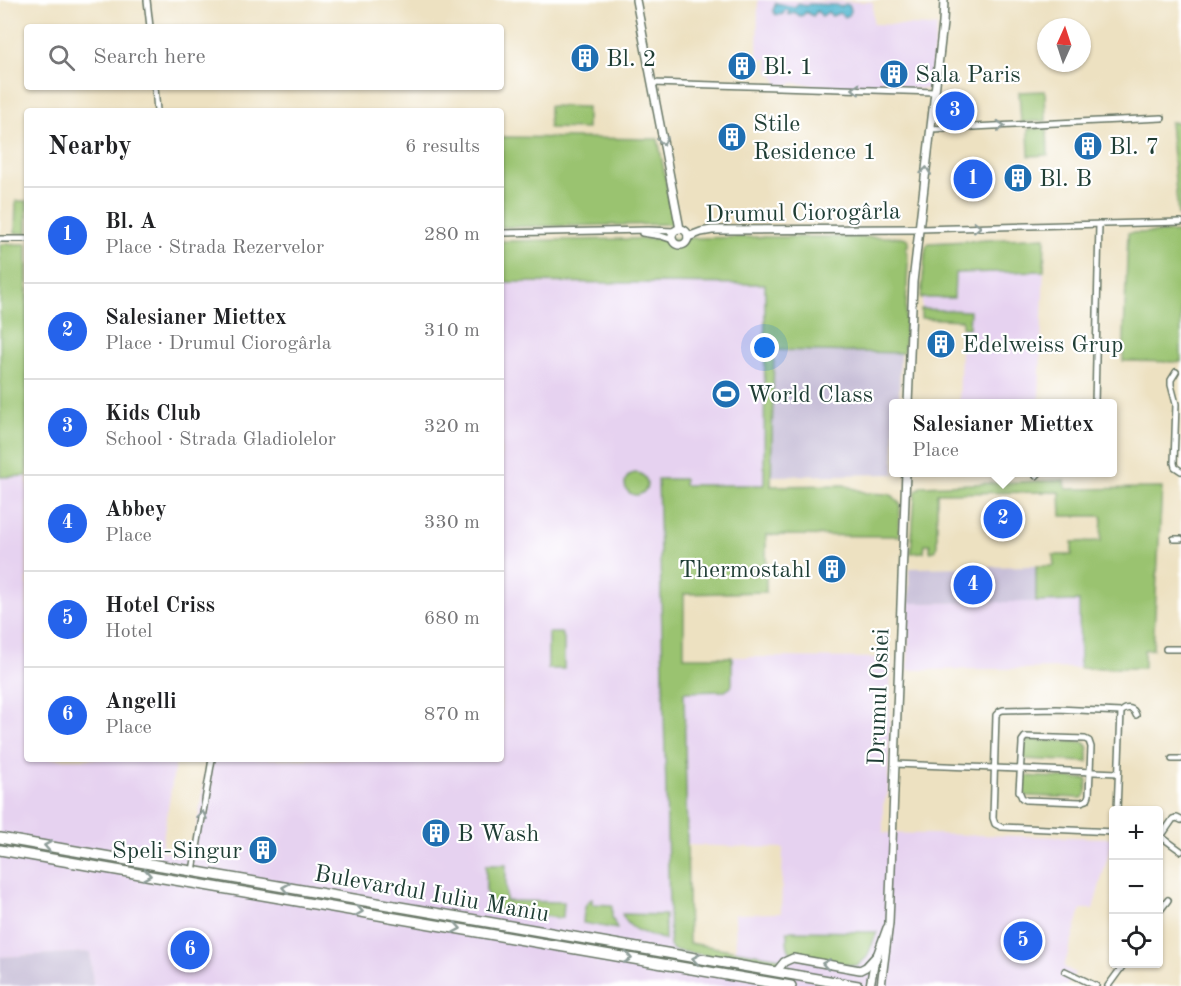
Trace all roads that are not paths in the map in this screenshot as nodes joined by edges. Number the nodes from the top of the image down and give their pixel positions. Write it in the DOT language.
graph roads {
  1 [pos="147,0"];
  2 [pos="636,0"];
  3 [pos="944,0"];
  4 [pos="150,24"];
  5 [pos="652,84"];
  6 [pos="155,90"];
  7 [pos="935,92"];
  8 [pos="157,108"];
  9 [pos="1162,118"];
  10 [pos="931,129"];
  11 [pos="1181,222"];
  12 [pos="1099,224"];
  13 [pos="933,228"];
  14 [pos="919,229"];
  15 [pos="677,230"];
  16 [pos="628,231"];
  17 [pos="504,232"];
  18 [pos="688,237"];
  19 [pos="0,239"];
  20 [pos="24,239"];
  21 [pos="673,240"];
  22 [pos="917,242"];
  23 [pos="1176,372"];
  24 [pos="908,399"];
  25 [pos="1095,399"];
  26 [pos="1181,471"];
  27 [pos="906,477"];
  28 [pos="1174,539"];
  29 [pos="1181,539"];
  30 [pos="1166,649"];
  31 [pos="1181,650"];
  32 [pos="1121,712"];
  33 [pos="1137,716"];
  34 [pos="1173,759"];
  35 [pos="1181,759"];
  36 [pos="211,762"];
  37 [pos="895,764"];
  38 [pos="994,768"];
  39 [pos="1020,769"];
  40 [pos="1090,771"];
  41 [pos="1118,772"];
  42 [pos="1116,806"];
  43 [pos="1181,820"];
  44 [pos="1109,832"];
  45 [pos="0,840"];
  46 [pos="0,850"];
  47 [pos="1181,851"];
  48 [pos="193,871"];
  49 [pos="1168,900"];
  50 [pos="1163,906"];
  51 [pos="420,911"];
  52 [pos="400,918"];
  53 [pos="890,923"];
  54 [pos="576,938"];
  55 [pos="576,949"];
  56 [pos="877,955"];
  57 [pos="1121,968"];
  58 [pos="1065,970"];
  59 [pos="776,972"];
  60 [pos="791,986"];
  61 [pos="858,986"];
  62 [pos="870,986"];
  63 [pos="881,986"];
  64 [pos="1096,986"];
  65 [pos="1108,986"];
  1 -- 4 [label="street"];
  2 -- 5 [label="street"];
  3 -- 7 [label="street"];
  7 -- 5 [label="street, one-way"];
  5 -- 15 [label="street, one-way"];
  6 -- 8 [label="street"];
  7 -- 10 [label="street"];
  10 -- 9 [label="street, one-way"];
  14 -- 10 [label="street, one-way"];
  11 -- 12 [label="street"];
  13 -- 12 [label="street, one-way"];
  12 -- 25 [label="street"];
  13 -- 14 [label="street"];
  13 -- 22 [label="street"];
  14 -- 18 [label="street, Drumul Ciorogârla"];
  14 -- 22 [label="street"];
  15 -- 16 [label="street, Drumul Ciorogârla"];
  15 -- 18 [label="street"];
  15 -- 21 [label="street"];
  16 -- 17 [label="street, Drumul Ciorogârla"];
  16 -- 21 [label="street, Drumul Ciorogârla"];
  18 -- 21 [label="street"];
  19 -- 20 [label="street"];
  22 -- 24 [label="street"];
  23 -- 26 [label="street"];
  27 -- 37 [label="street, Drumul Osiei"];
  28 -- 29 [label="street"];
  30 -- 31 [label="street"];
  32 -- 33 [label="street"];
  32 -- 38 [label="street"];
  32 -- 41 [label="street"];
  34 -- 35 [label="street"];
  48 -- 36 [label="street, one-way"];
  37 -- 38 [label="street"];
  37 -- 53 [label="street, Drumul Osiei"];
  38 -- 39 [label="street"];
  38 -- 44 [label="street"];
  39 -- 40 [label="street"];
  39 -- 40 [label="street"];
  39 -- 40 [label="street"];
  40 -- 41 [label="street"];
  41 -- 42 [label="street"];
  43 -- 47 [label="street"];
  48 -- 45 [label="main road, Bulevardul Iuliu Maniu, one-way"];
  46 -- 52 [label="main road, Bulevardul Iuliu Maniu, one-way"];
  51 -- 48 [label="main road, Bulevardul Iuliu Maniu, one-way"];
  49 -- 50 [label="street"];
  51 -- 52 [label="main road"];
  51 -- 54 [label="main road, Bulevardul Iuliu Maniu"];
  52 -- 55 [label="main road, Bulevardul Iuliu Maniu, one-way"];
  53 -- 56 [label="street, Drumul Osiei"];
  53 -- 63 [label="street, Drumul Osiei"];
  54 -- 55 [label="main road"];
  59 -- 54 [label="main road, Bulevardul Iuliu Maniu, one-way"];
  55 -- 60 [label="main road, Bulevardul Iuliu Maniu, one-way"];
  56 -- 59 [label="street, one-way"];
  56 -- 62 [label="street, Drumul Osiei"];
  57 -- 65 [label="street"];
  58 -- 64 [label="street"];
  59 -- 61 [label="main road, Bulevardul Iuliu Maniu"];
}
